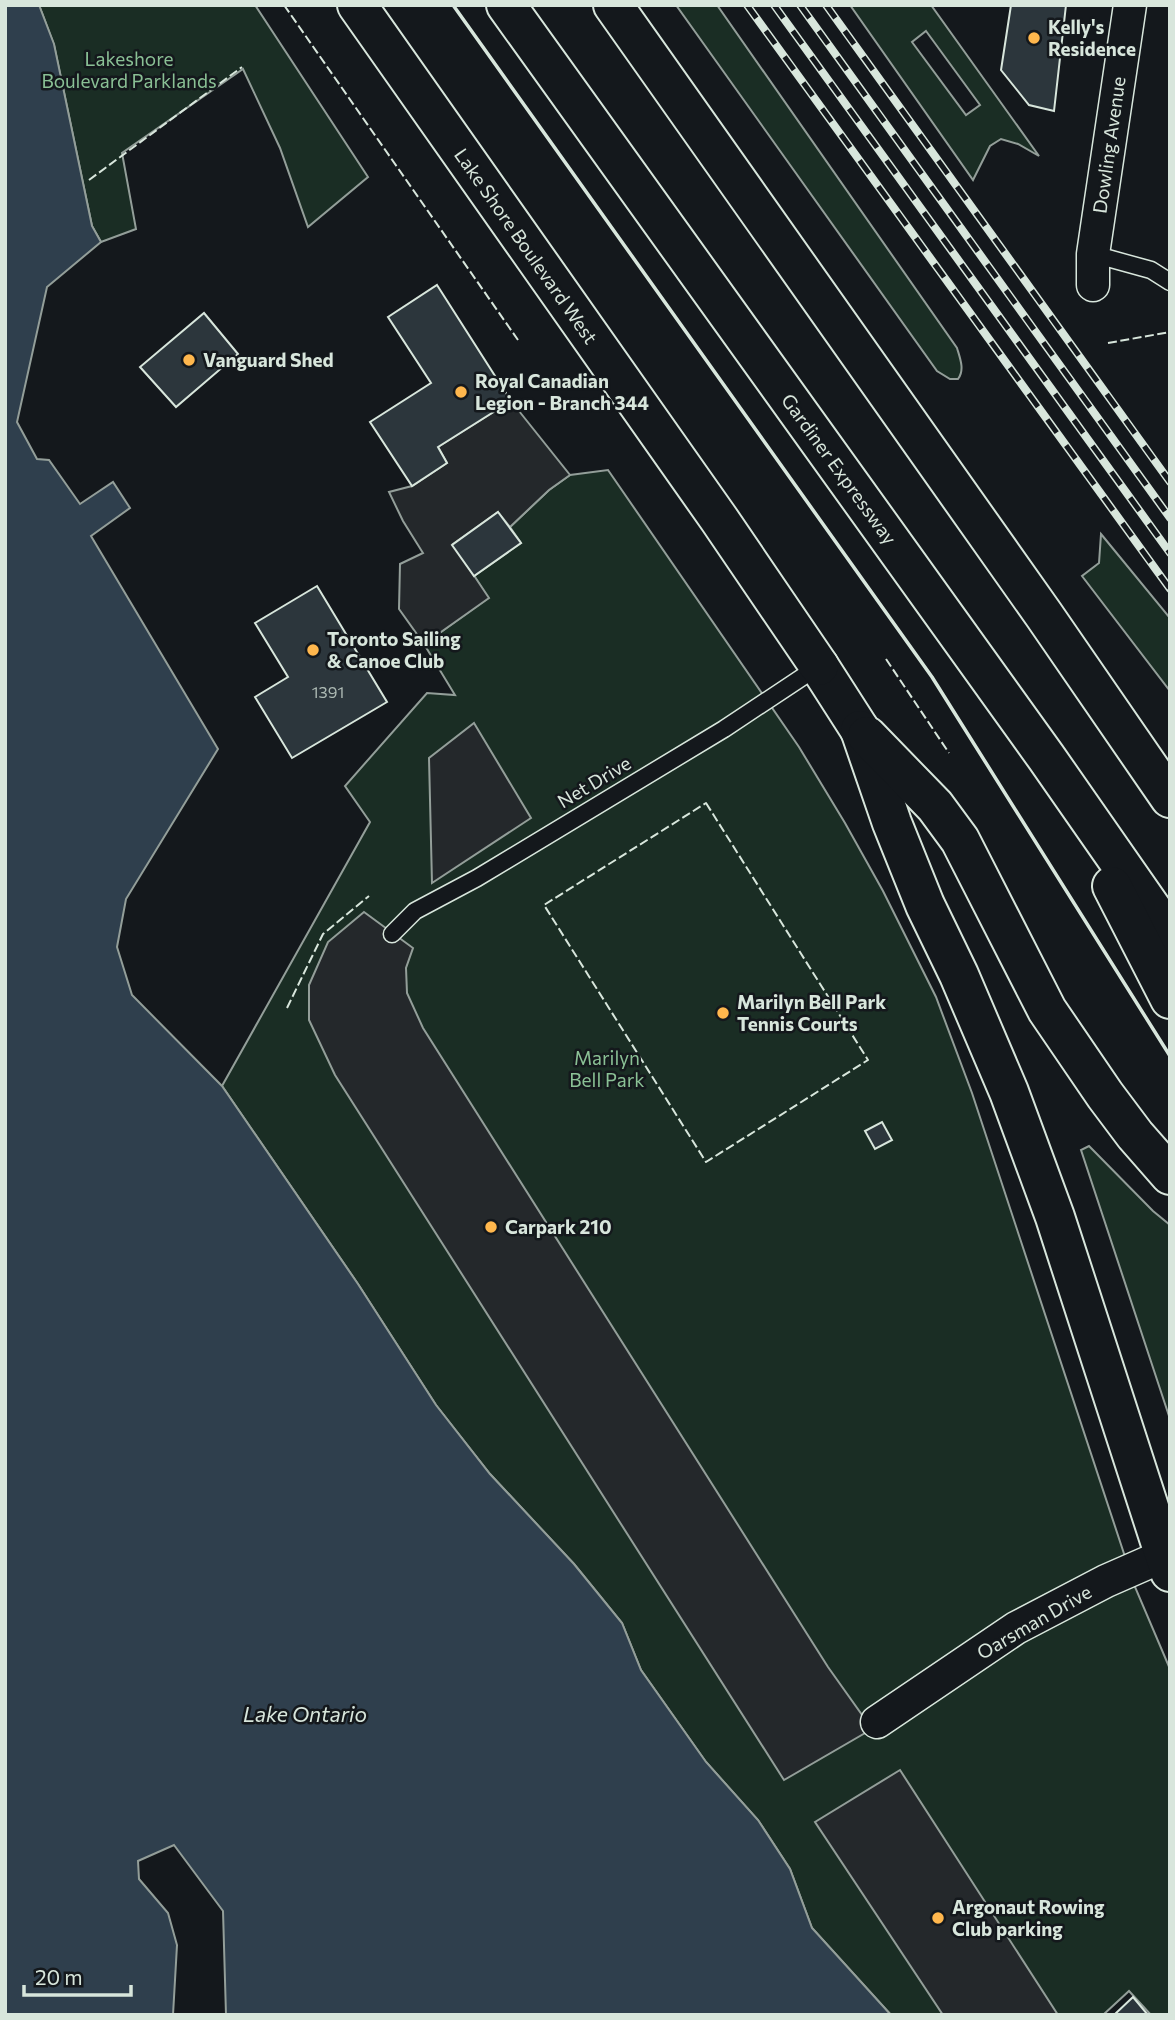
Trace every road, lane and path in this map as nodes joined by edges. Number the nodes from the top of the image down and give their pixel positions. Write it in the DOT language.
graph roads {
  1 [pos="357,5"];
  2 [pos="506,5"];
  3 [pos="613,5"];
  4 [pos="1130,5"];
  5 [pos="1093,270"];
  6 [pos="1170,282"];
  7 [pos="819,666"];
  8 [pos="860,730"];
  9 [pos="1046,757"];
  10 [pos="1144,759"];
  11 [pos="1170,786"];
  12 [pos="1170,798"];
  13 [pos="392,934"];
  14 [pos="1170,935"];
  15 [pos="1170,999"];
  16 [pos="1170,1175"];
  17 [pos="1166,1564"];
  18 [pos="877,1722"];
  1 -- 7 [label="main road, Lake Shore Boulevard West"];
  2 -- 9 [label="main road, Gardiner Expressway"];
  3 -- 10 [label="main road"];
  4 -- 5 [label="street, Dowling Avenue"];
  5 -- 6 [label="lane"];
  7 -- 8 [label="main road, Lake Shore Boulevard West"];
  7 -- 13 [label="lane, Net Drive"];
  8 -- 16 [label="main road"];
  8 -- 17 [label="main road"];
  9 -- 14 [label="main road, Gardiner Expressway"];
  9 -- 15 [label="main road"];
  10 -- 11 [label="main road"];
  10 -- 12 [label="main road"];
  17 -- 18 [label="street, Oarsman Drive"];
}
